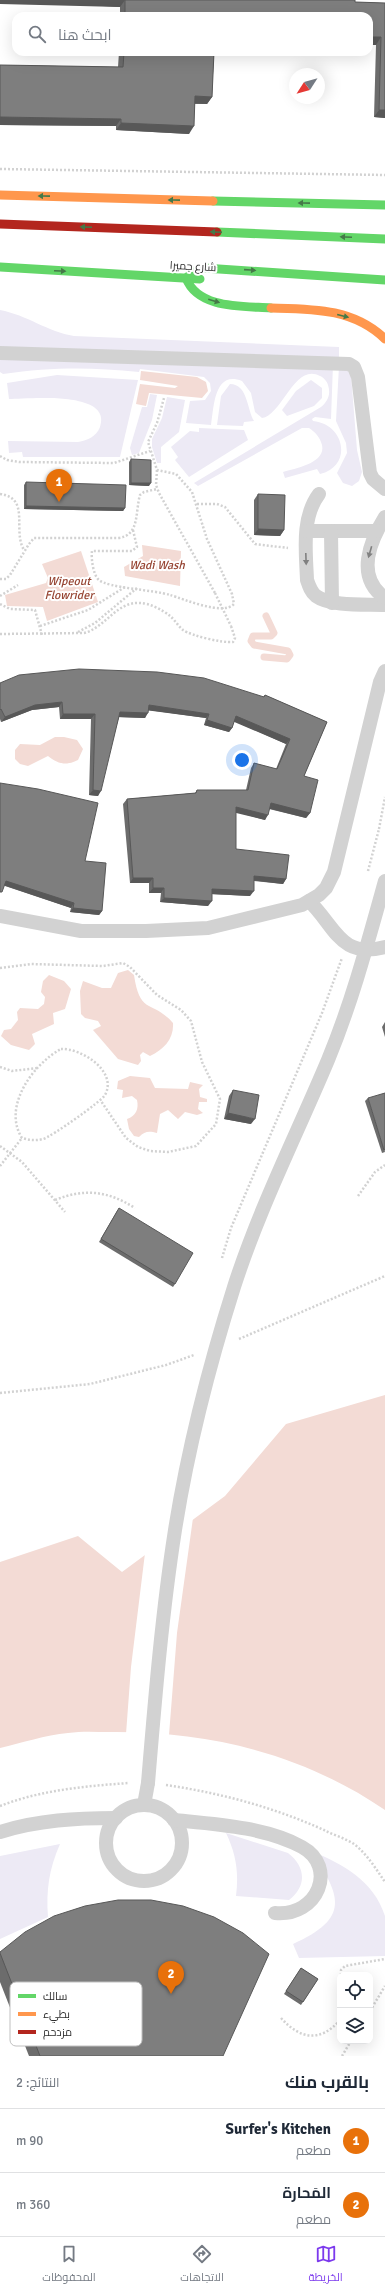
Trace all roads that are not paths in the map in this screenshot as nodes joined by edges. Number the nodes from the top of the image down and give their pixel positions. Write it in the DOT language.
graph roads {
  1 [pos="0,195"];
  2 [pos="385,205"];
  3 [pos="0,224"];
  4 [pos="385,238"];
  5 [pos="0,268"];
  6 [pos="186,278"];
  7 [pos="209,279"];
  8 [pos="240,280"];
  9 [pos="385,280"];
  10 [pos="385,289"];
  11 [pos="385,339"];
  12 [pos="0,353"];
  13 [pos="385,489"];
  14 [pos="319,494"];
  15 [pos="385,517"];
  16 [pos="307,531"];
  17 [pos="331,531"];
  18 [pos="376,531"];
  19 [pos="385,598"];
  20 [pos="332,602"];
  21 [pos="385,605"];
  22 [pos="385,671"];
  23 [pos="385,881"];
  24 [pos="309,901"];
  25 [pos="0,916"];
  26 [pos="385,947"];
  27 [pos="144,1805"];
  28 [pos="116,1818"];
  29 [pos="174,1820"];
  30 [pos="0,1832"];
  31 [pos="275,1913"];
  2 -- 1 [label="main road, one-way"];
  4 -- 3 [label="main road, one-way"];
  5 -- 6 [label="main road, شارع جميرا, one-way"];
  6 -- 7 [label="main road, شارع جميرا"];
  6 -- 9 [label="main road, one-way"];
  6 -- 11 [label="main road, one-way"];
  8 -- 10 [label="main road"];
  12 -- 13 [label="lane"];
  14 -- 16 [label="lane"];
  15 -- 18 [label="lane"];
  16 -- 17 [label="lane"];
  16 -- 20 [label="lane, one-way"];
  17 -- 18 [label="lane"];
  17 -- 20 [label="lane"];
  18 -- 19 [label="lane, one-way"];
  20 -- 21 [label="lane"];
  22 -- 24 [label="lane"];
  23 -- 27 [label="lane, bridge"];
  24 -- 25 [label="lane"];
  24 -- 26 [label="lane"];
  27 -- 28 [label="lane"];
  27 -- 29 [label="lane"];
  28 -- 29 [label="lane"];
  28 -- 30 [label="lane"];
  29 -- 31 [label="lane"];
}
